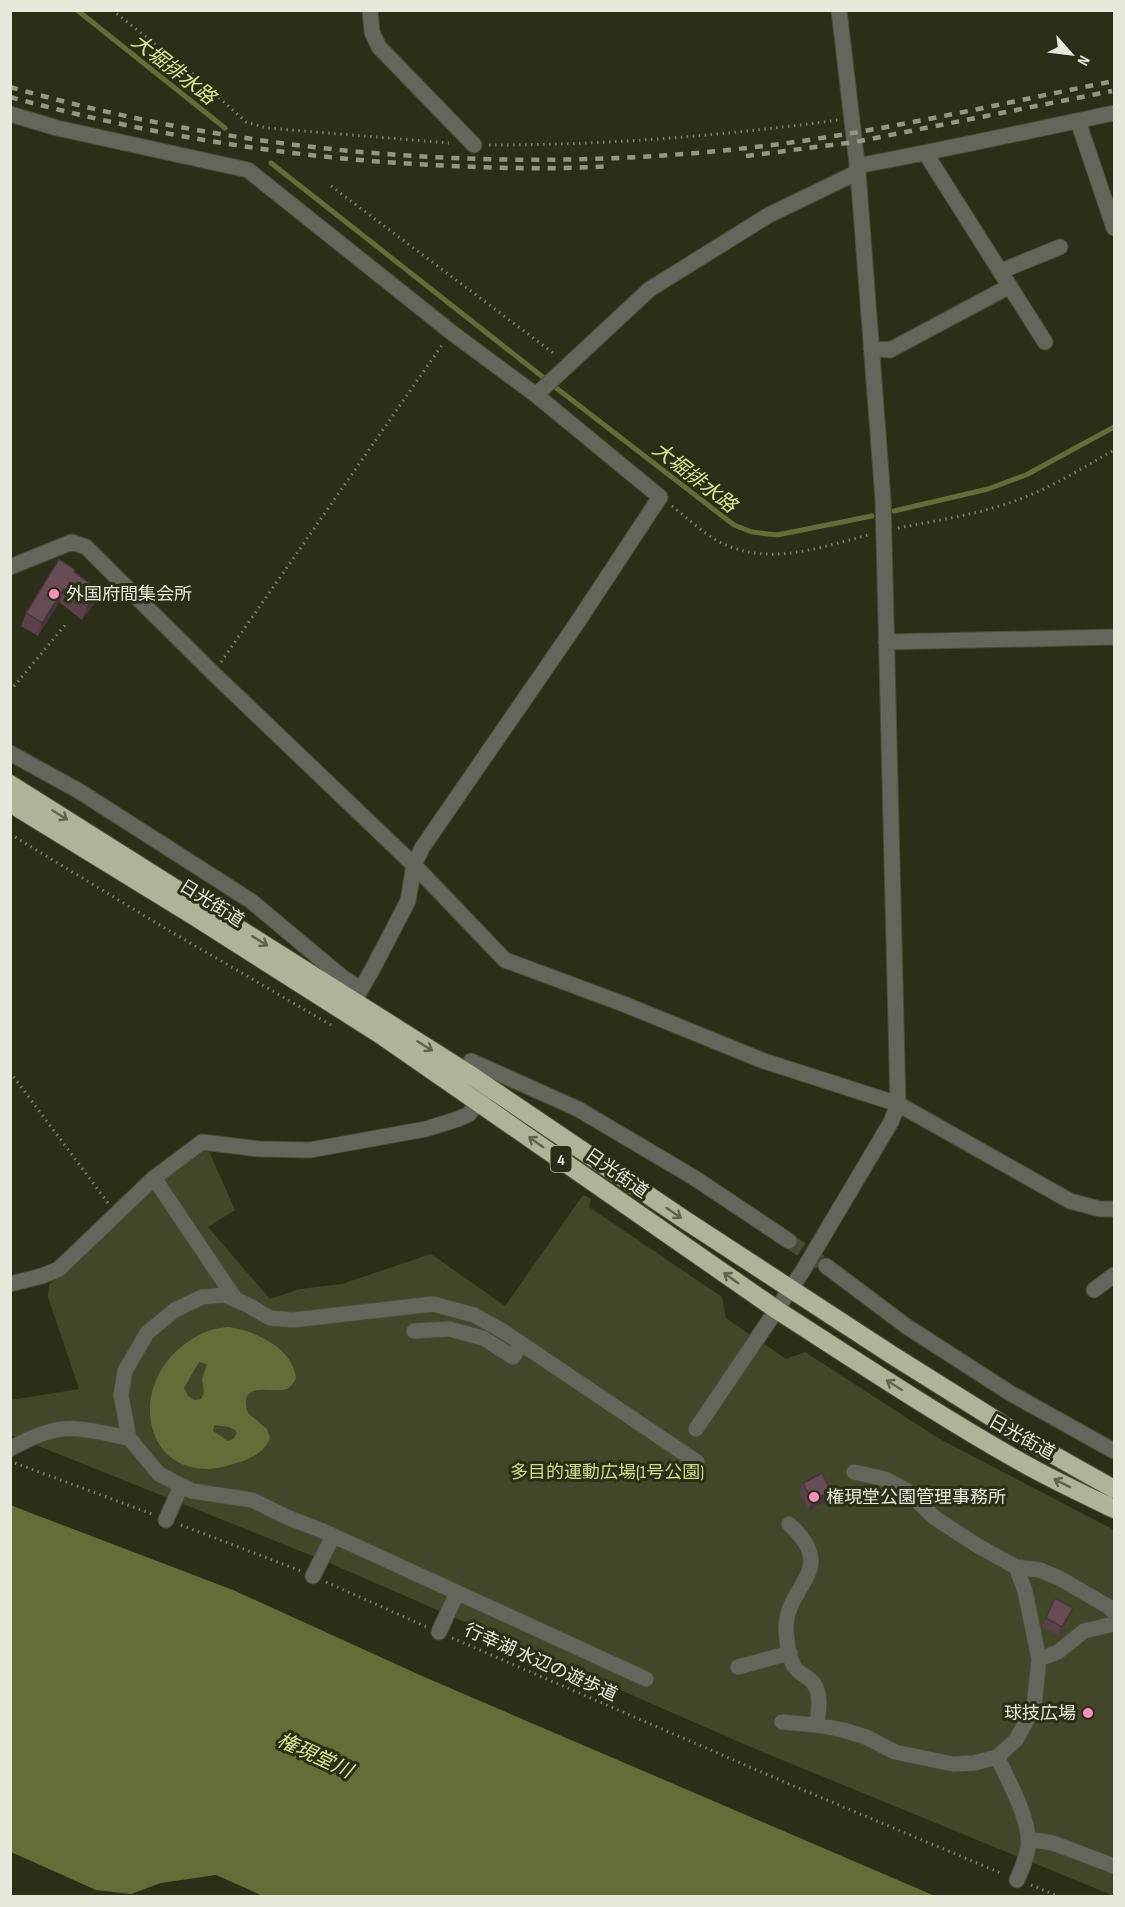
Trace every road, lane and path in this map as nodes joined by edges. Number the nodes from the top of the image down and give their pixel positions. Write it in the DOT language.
graph roads {
  1 [pos="370,10"];
  2 [pos="839,10"];
  3 [pos="1114,113"];
  4 [pos="10,114"];
  5 [pos="1078,121"];
  6 [pos="474,145"];
  7 [pos="926,153"];
  8 [pos="857,169"];
  9 [pos="331,186"];
  10 [pos="1114,228"];
  11 [pos="1060,247"];
  12 [pos="1001,271"];
  13 [pos="1010,286"];
  14 [pos="452,332"];
  15 [pos="1045,342"];
  16 [pos="871,348"];
  17 [pos="570,365"];
  18 [pos="536,395"];
  19 [pos="10,567"];
  20 [pos="66,624"];
  21 [pos="1114,637"];
  22 [pos="886,642"];
  23 [pos="213,673"];
  24 [pos="10,691"];
  25 [pos="10,753"];
  26 [pos="10,784"];
  27 [pos="10,803"];
  28 [pos="10,834"];
  29 [pos="414,865"];
  30 [pos="357,995"];
  31 [pos="331,1025"];
  32 [pos="10,1072"];
  33 [pos="466,1072"];
  34 [pos="484,1095"];
  35 [pos="898,1104"];
  36 [pos="154,1178"];
  37 [pos="1114,1209"];
  38 [pos="116,1213"];
  39 [pos="789,1241"];
  40 [pos="826,1266"];
  41 [pos="1114,1275"];
  42 [pos="10,1284"];
  43 [pos="790,1290"];
  44 [pos="1094,1290"];
  45 [pos="237,1300"];
  46 [pos="777,1310"];
  47 [pos="414,1331"];
  48 [pos="521,1343"];
  49 [pos="696,1429"];
  50 [pos="129,1438"];
  51 [pos="10,1449"];
  52 [pos="1114,1451"];
  53 [pos="10,1461"];
  54 [pos="697,1462"];
  55 [pos="854,1472"];
  56 [pos="181,1486"];
  57 [pos="1114,1489"];
  58 [pos="1114,1509"];
  59 [pos="166,1520"];
  60 [pos="789,1524"];
  61 [pos="333,1536"];
  62 [pos="1016,1567"];
  63 [pos="313,1576"];
  64 [pos="457,1593"];
  65 [pos="1114,1612"];
  66 [pos="1114,1624"];
  67 [pos="439,1632"];
  68 [pos="790,1653"];
  69 [pos="1039,1659"];
  70 [pos="738,1667"];
  71 [pos="646,1679"];
  72 [pos="782,1722"];
  73 [pos="817,1725"];
  74 [pos="998,1757"];
  75 [pos="1028,1839"];
  76 [pos="1114,1866"];
  77 [pos="1017,1880"];
  78 [pos="1058,1896"];
  1 -- 6 [label="street"];
  2 -- 8 [label="street"];
  3 -- 5 [label="street"];
  4 -- 14 [label="street"];
  5 -- 7 [label="street"];
  5 -- 10 [label="street"];
  7 -- 8 [label="street"];
  7 -- 12 [label="street"];
  8 -- 16 [label="street"];
  8 -- 17 [label="street"];
  9 -- 17 [label="path"];
  11 -- 12 [label="street"];
  12 -- 13 [label="street"];
  13 -- 15 [label="street"];
  13 -- 16 [label="street"];
  14 -- 18 [label="street"];
  14 -- 23 [label="path"];
  16 -- 22 [label="street"];
  17 -- 18 [label="street"];
  18 -- 29 [label="street"];
  19 -- 23 [label="street"];
  20 -- 24 [label="path"];
  21 -- 22 [label="street"];
  22 -- 35 [label="street"];
  23 -- 29 [label="street"];
  25 -- 30 [label="street"];
  26 -- 30 [label="highway, 日光街道 / 4, one-way"];
  27 -- 34 [label="highway, 日光街道 / 4"];
  28 -- 31 [label="path"];
  29 -- 30 [label="street"];
  29 -- 35 [label="street"];
  30 -- 33 [label="highway, 日光街道 / 4, one-way"];
  32 -- 38 [label="path"];
  33 -- 34 [label="highway, 日光街道 / 4"];
  33 -- 39 [label="street"];
  34 -- 36 [label="street"];
  34 -- 43 [label="highway, 日光街道 / 4, one-way"];
  46 -- 34 [label="highway, 日光街道 / 4, one-way"];
  35 -- 37 [label="street"];
  35 -- 43 [label="street"];
  36 -- 38 [label="street"];
  36 -- 45 [label="street"];
  38 -- 42 [label="street"];
  40 -- 52 [label="street"];
  41 -- 44 [label="street"];
  43 -- 46 [label="street"];
  43 -- 57 [label="highway, 日光街道 / 4"];
  45 -- 48 [label="street"];
  45 -- 50 [label="street"];
  46 -- 49 [label="street"];
  58 -- 46 [label="highway, 日光街道 / 4, one-way"];
  47 -- 48 [label="street"];
  48 -- 54 [label="street"];
  50 -- 51 [label="street"];
  50 -- 56 [label="street"];
  53 -- 59 [label="path, 行幸湖 水辺の遊歩道"];
  55 -- 62 [label="street"];
  56 -- 59 [label="street"];
  56 -- 61 [label="street"];
  59 -- 63 [label="path, 行幸湖 水辺の遊歩道"];
  60 -- 68 [label="street"];
  61 -- 63 [label="street"];
  61 -- 64 [label="street"];
  62 -- 65 [label="street"];
  62 -- 69 [label="street"];
  63 -- 67 [label="path, 行幸湖 水辺の遊歩道"];
  64 -- 67 [label="street"];
  64 -- 71 [label="street"];
  66 -- 69 [label="street"];
  67 -- 77 [label="path, 行幸湖 水辺の遊歩道"];
  68 -- 70 [label="street"];
  68 -- 73 [label="street"];
  69 -- 74 [label="street"];
  72 -- 73 [label="street"];
  73 -- 74 [label="street"];
  74 -- 75 [label="street"];
  75 -- 76 [label="street"];
  75 -- 77 [label="street"];
  77 -- 78 [label="path, 行幸湖 水辺の遊歩道"];
}
